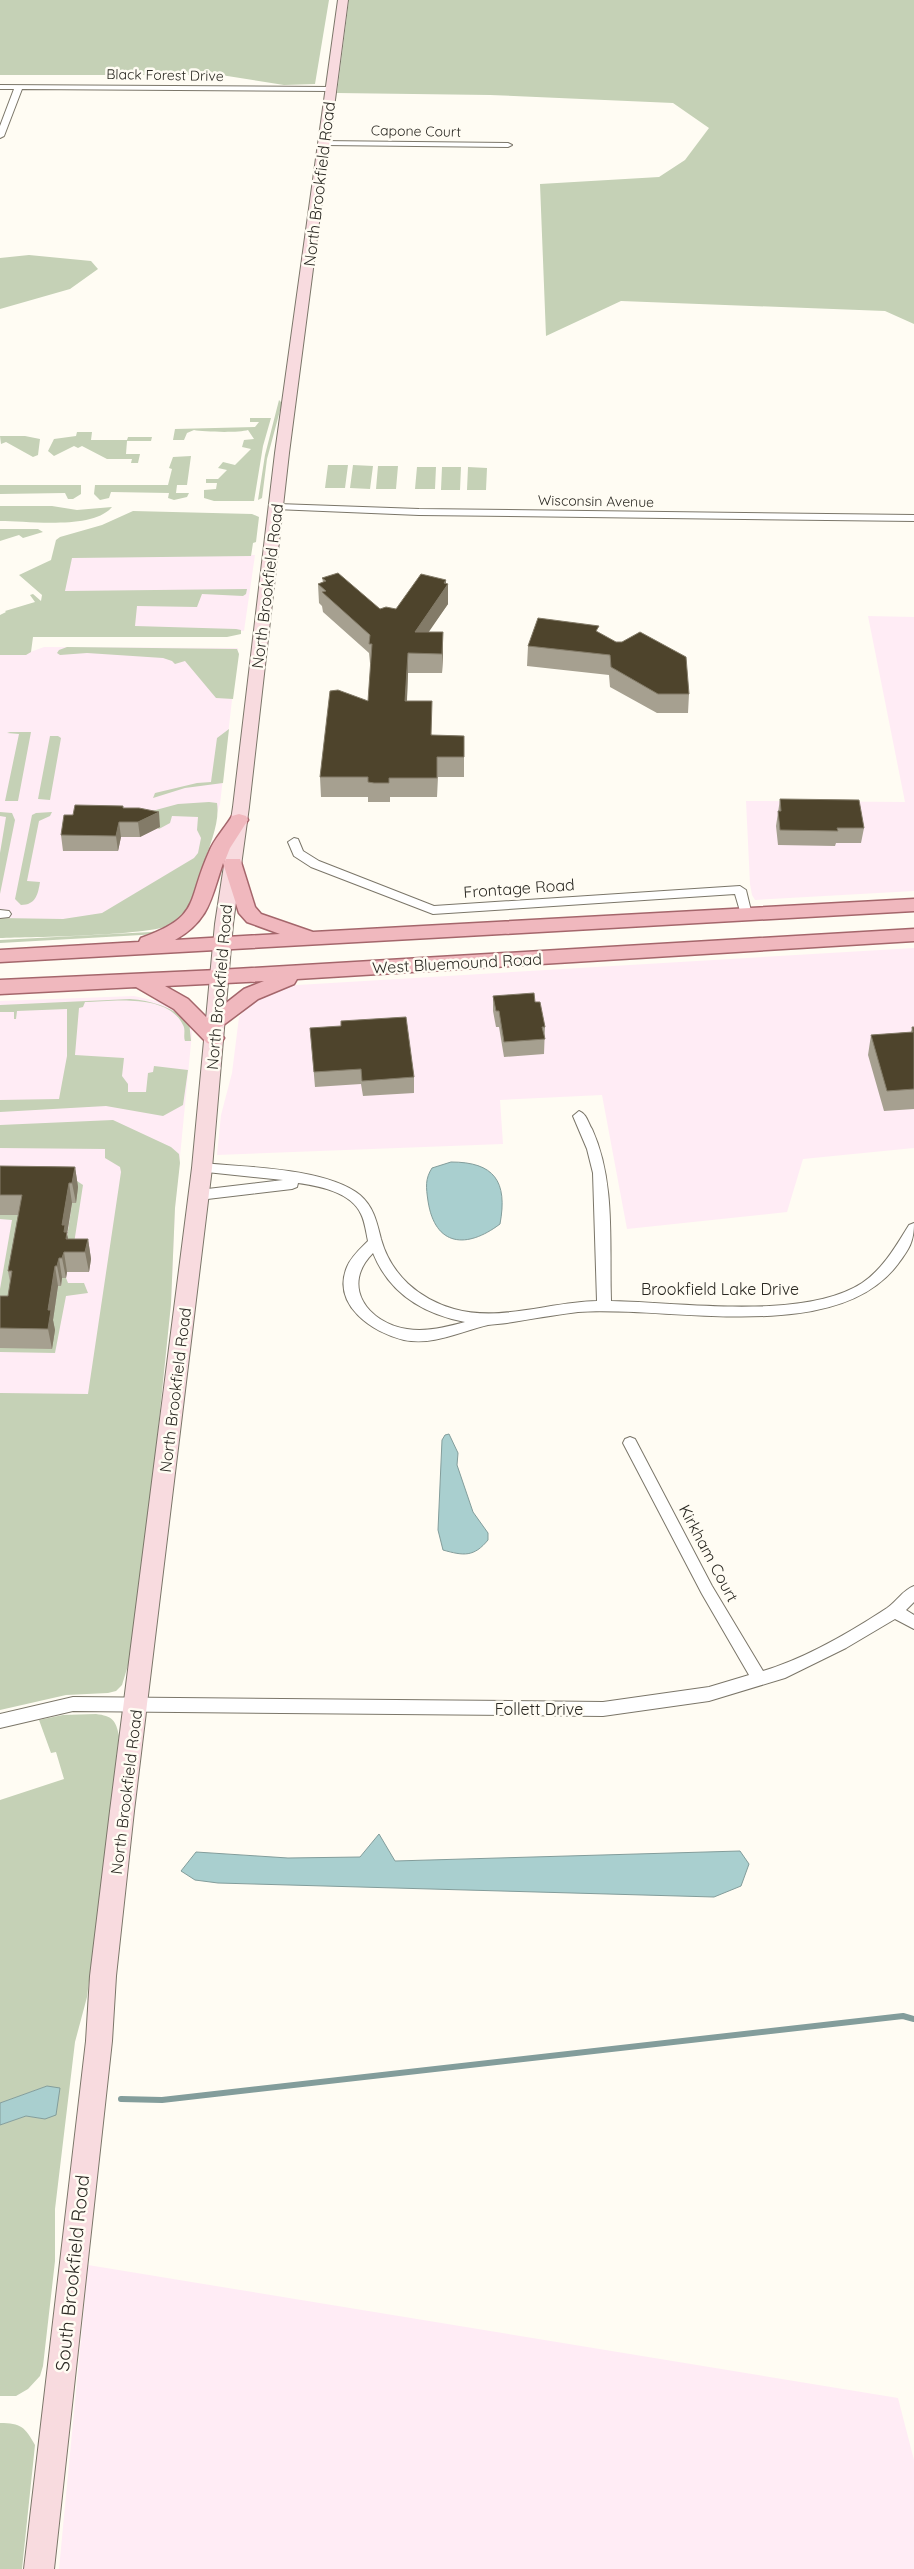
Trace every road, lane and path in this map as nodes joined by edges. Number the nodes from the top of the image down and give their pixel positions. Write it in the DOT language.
graph roads {
  1 [pos="343,0"];
  2 [pos="0,87"];
  3 [pos="19,87"];
  4 [pos="330,89"];
  5 [pos="0,136"];
  6 [pos="324,143"];
  7 [pos="508,146"];
  8 [pos="278,507"];
  9 [pos="914,518"];
  10 [pos="239,820"];
  11 [pos="294,842"];
  12 [pos="233,863"];
  13 [pos="914,906"];
  14 [pos="822,911"];
  15 [pos="746,915"];
  16 [pos="682,918"];
  17 [pos="914,935"];
  18 [pos="314,940"];
  19 [pos="765,944"];
  20 [pos="222,945"];
  21 [pos="120,951"];
  22 [pos="0,956"];
  23 [pos="318,971"];
  24 [pos="0,972"];
  25 [pos="218,977"];
  26 [pos="140,981"];
  27 [pos="0,987"];
  28 [pos="214,1029"];
  29 [pos="579,1116"];
  30 [pos="202,1168"];
  31 [pos="323,1184"];
  32 [pos="199,1195"];
  33 [pos="914,1228"];
  34 [pos="375,1243"];
  35 [pos="604,1306"];
  36 [pos="495,1320"];
  37 [pos="630,1443"];
  38 [pos="914,1592"];
  39 [pos="895,1612"];
  40 [pos="914,1623"];
  41 [pos="759,1679"];
  42 [pos="137,1705"];
  43 [pos="0,1721"];
  44 [pos="103,1976"];
  45 [pos="39,2569"];
  1 -- 4 [label="street, North Brookfield Road"];
  2 -- 3 [label="street, Black Forest Drive"];
  3 -- 4 [label="street, Black Forest Drive"];
  3 -- 5 [label="street"];
  4 -- 6 [label="street, North Brookfield Road"];
  6 -- 7 [label="street, Capone Court"];
  6 -- 8 [label="street, North Brookfield Road"];
  8 -- 9 [label="street, Wisconsin Avenue"];
  8 -- 10 [label="street, North Brookfield Road"];
  10 -- 12 [label="street, North Brookfield Road"];
  10 -- 21 [label="main road"];
  11 -- 15 [label="street, Frontage Road"];
  12 -- 18 [label="main road"];
  12 -- 20 [label="street, North Brookfield Road"];
  13 -- 14 [label="main road, West Bluemound Road"];
  14 -- 15 [label="main road, West Bluemound Road"];
  14 -- 19 [label="main road"];
  15 -- 16 [label="main road, West Bluemound Road"];
  16 -- 18 [label="main road, West Bluemound Road"];
  16 -- 25 [label="main road"];
  17 -- 19 [label="main road, West Bluemound Road"];
  18 -- 20 [label="main road, West Bluemound Road"];
  19 -- 23 [label="main road, West Bluemound Road"];
  20 -- 21 [label="main road, West Bluemound Road"];
  20 -- 24 [label="main road"];
  20 -- 25 [label="street, North Brookfield Road"];
  21 -- 22 [label="main road, West Bluemound Road"];
  23 -- 25 [label="main road, West Bluemound Road"];
  23 -- 28 [label="main road"];
  25 -- 26 [label="main road, West Bluemound Road"];
  25 -- 28 [label="street, North Brookfield Road"];
  26 -- 27 [label="main road, West Bluemound Road"];
  26 -- 28 [label="main road"];
  28 -- 30 [label="street, North Brookfield Road"];
  29 -- 35 [label="street"];
  30 -- 31 [label="street, Brookfield Lake Drive"];
  30 -- 32 [label="street, North Brookfield Road"];
  31 -- 32 [label="street, Brookfield Lake Drive"];
  31 -- 34 [label="street, Brookfield Lake Drive"];
  32 -- 42 [label="street, North Brookfield Road"];
  33 -- 35 [label="street, Brookfield Lake Drive"];
  34 -- 36 [label="street, Brookfield Lake Drive"];
  34 -- 36 [label="street, Brookfield Lake Drive"];
  35 -- 36 [label="street, Brookfield Lake Drive"];
  37 -- 41 [label="street, Kirkham Court"];
  38 -- 39 [label="street, Follett Drive"];
  39 -- 40 [label="street"];
  39 -- 41 [label="street, Follett Drive"];
  41 -- 42 [label="street, Follett Drive"];
  42 -- 43 [label="street, Follett Drive"];
  42 -- 44 [label="street, North Brookfield Road"];
  44 -- 45 [label="street, South Brookfield Road"];
}
